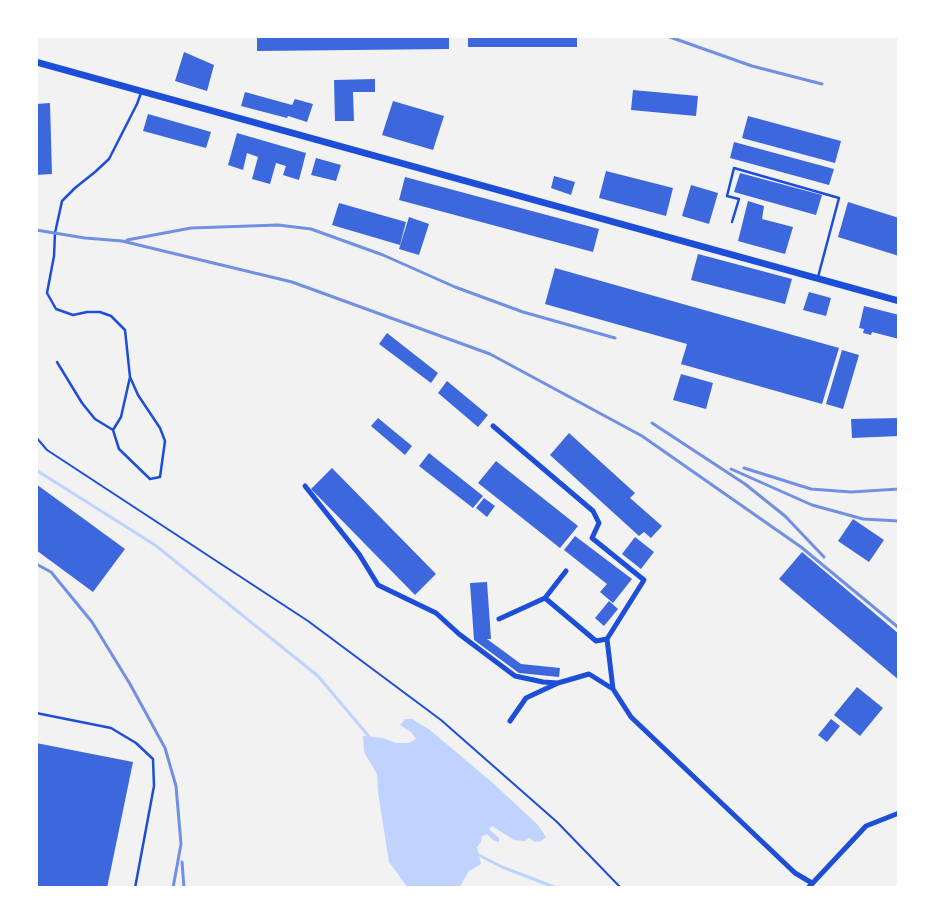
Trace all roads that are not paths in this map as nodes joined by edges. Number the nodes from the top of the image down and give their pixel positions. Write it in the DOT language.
graph roads {
  1 [pos="36,62"];
  2 [pos="141,91"];
  3 [pos="732,222"];
  4 [pos="817,279"];
  5 [pos="899,301"];
  6 [pos="57,362"];
  7 [pos="130,377"];
  8 [pos="493,426"];
  9 [pos="113,430"];
  10 [pos="305,486"];
  11 [pos="566,571"];
  12 [pos="545,598"];
  13 [pos="499,619"];
  14 [pos="607,639"];
  15 [pos="558,683"];
  16 [pos="613,689"];
  17 [pos="36,713"];
  18 [pos="510,722"];
  19 [pos="899,812"];
  20 [pos="812,883"];
  21 [pos="135,888"];
  22 [pos="808,888"];
  1 -- 2 [label="street"];
  2 -- 4 [label="street"];
  2 -- 7 [label="lane"];
  3 -- 4 [label="lane"];
  4 -- 5 [label="street"];
  6 -- 9 [label="lane"];
  7 -- 9 [label="lane"];
  7 -- 9 [label="lane"];
  8 -- 14 [label="street"];
  10 -- 15 [label="street"];
  11 -- 12 [label="street"];
  12 -- 13 [label="street"];
  12 -- 14 [label="street"];
  14 -- 16 [label="street"];
  15 -- 16 [label="street"];
  15 -- 18 [label="street"];
  16 -- 20 [label="street"];
  17 -- 21 [label="lane"];
  19 -- 20 [label="street"];
  20 -- 22 [label="street"];
}
